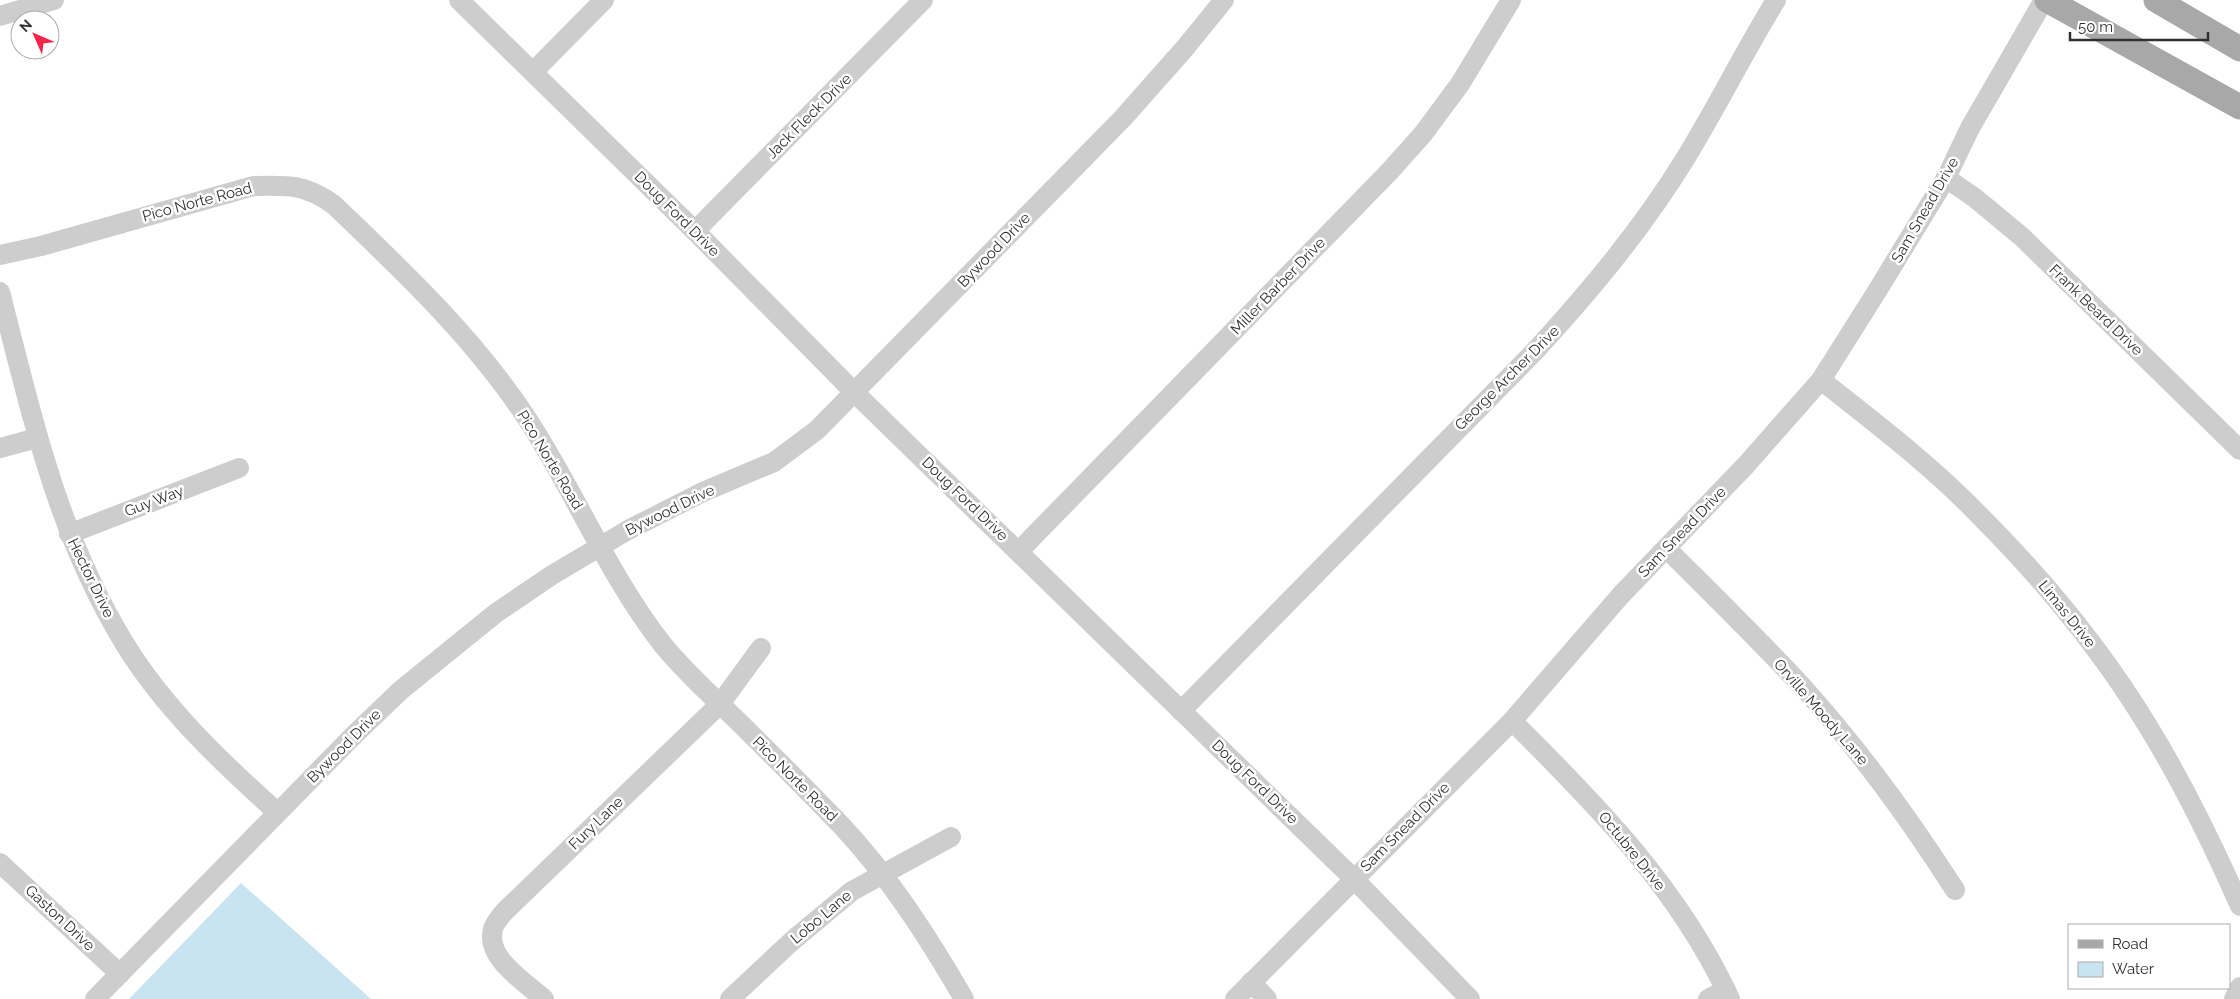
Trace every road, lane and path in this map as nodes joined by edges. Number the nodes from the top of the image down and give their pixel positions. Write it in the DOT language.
graph roads {
  1 [pos="54,0"];
  2 [pos="459,0"];
  3 [pos="604,0"];
  4 [pos="923,0"];
  5 [pos="1224,0"];
  6 [pos="1511,0"];
  7 [pos="1776,0"];
  8 [pos="2044,0"];
  9 [pos="2047,0"];
  10 [pos="2156,0"];
  11 [pos="0,16"];
  12 [pos="2240,48"];
  13 [pos="532,72"];
  14 [pos="2240,107"];
  15 [pos="1946,178"];
  16 [pos="695,231"];
  17 [pos="0,255"];
  18 [pos="0,292"];
  19 [pos="1821,380"];
  20 [pos="856,393"];
  21 [pos="37,438"];
  22 [pos="0,448"];
  23 [pos="2240,450"];
  24 [pos="239,468"];
  25 [pos="69,534"];
  26 [pos="600,548"];
  27 [pos="1667,549"];
  28 [pos="1019,551"];
  29 [pos="761,648"];
  30 [pos="720,704"];
  31 [pos="1181,710"];
  32 [pos="1512,721"];
  33 [pos="277,812"];
  34 [pos="951,837"];
  35 [pos="0,862"];
  36 [pos="883,875"];
  37 [pos="1353,878"];
  38 [pos="1955,890"];
  39 [pos="2240,906"];
  40 [pos="120,974"];
  41 [pos="1251,982"];
  42 [pos="2240,987"];
  43 [pos="1728,995"];
  44 [pos="95,999"];
  45 [pos="544,999"];
  46 [pos="730,999"];
  47 [pos="964,999"];
  48 [pos="1235,999"];
  49 [pos="1267,999"];
  50 [pos="1470,999"];
  51 [pos="1708,999"];
  52 [pos="2234,999"];
  1 -- 11 [label="street"];
  2 -- 13 [label="street, Doug Ford Drive"];
  3 -- 13 [label="street"];
  4 -- 16 [label="street, Jack Fleck Drive"];
  5 -- 20 [label="street, Bywood Drive"];
  6 -- 28 [label="street, Miller Barber Drive"];
  7 -- 31 [label="street, George Archer Drive"];
  8 -- 15 [label="street, Sam Snead Drive"];
  9 -- 14 [label="main road"];
  10 -- 12 [label="main road"];
  13 -- 16 [label="street, Doug Ford Drive"];
  15 -- 19 [label="street, Sam Snead Drive"];
  15 -- 23 [label="street, Frank Beard Drive"];
  16 -- 20 [label="street, Doug Ford Drive"];
  17 -- 26 [label="street, Pico Norte Road"];
  18 -- 21 [label="street, Hector Drive"];
  19 -- 27 [label="street, Sam Snead Drive"];
  19 -- 39 [label="street, Limas Drive"];
  20 -- 26 [label="street, Bywood Drive"];
  20 -- 28 [label="street, Doug Ford Drive"];
  21 -- 22 [label="street"];
  21 -- 25 [label="street, Hector Drive"];
  24 -- 25 [label="street, Guy Way"];
  25 -- 33 [label="street, Hector Drive"];
  26 -- 30 [label="street, Pico Norte Road"];
  26 -- 33 [label="street, Bywood Drive"];
  27 -- 32 [label="street, Sam Snead Drive"];
  27 -- 38 [label="street, Orville Moody Lane"];
  28 -- 31 [label="street, Doug Ford Drive"];
  29 -- 30 [label="street, Fury Lane"];
  30 -- 36 [label="street, Pico Norte Road"];
  30 -- 45 [label="street, Fury Lane"];
  31 -- 37 [label="street, Doug Ford Drive"];
  32 -- 37 [label="street, Sam Snead Drive"];
  32 -- 43 [label="street, Octubre Drive"];
  33 -- 40 [label="street, Bywood Drive"];
  34 -- 36 [label="street, Lobo Lane"];
  35 -- 40 [label="street, Gaston Drive"];
  36 -- 46 [label="street, Lobo Lane"];
  36 -- 47 [label="street, Pico Norte Road"];
  37 -- 41 [label="street, Sam Snead Drive"];
  37 -- 50 [label="street, Doug Ford Drive"];
  40 -- 44 [label="street, Bywood Drive"];
  41 -- 48 [label="street, Sam Snead Drive"];
  41 -- 49 [label="street"];
  42 -- 52 [label="street"];
  43 -- 51 [label="street"];
}
